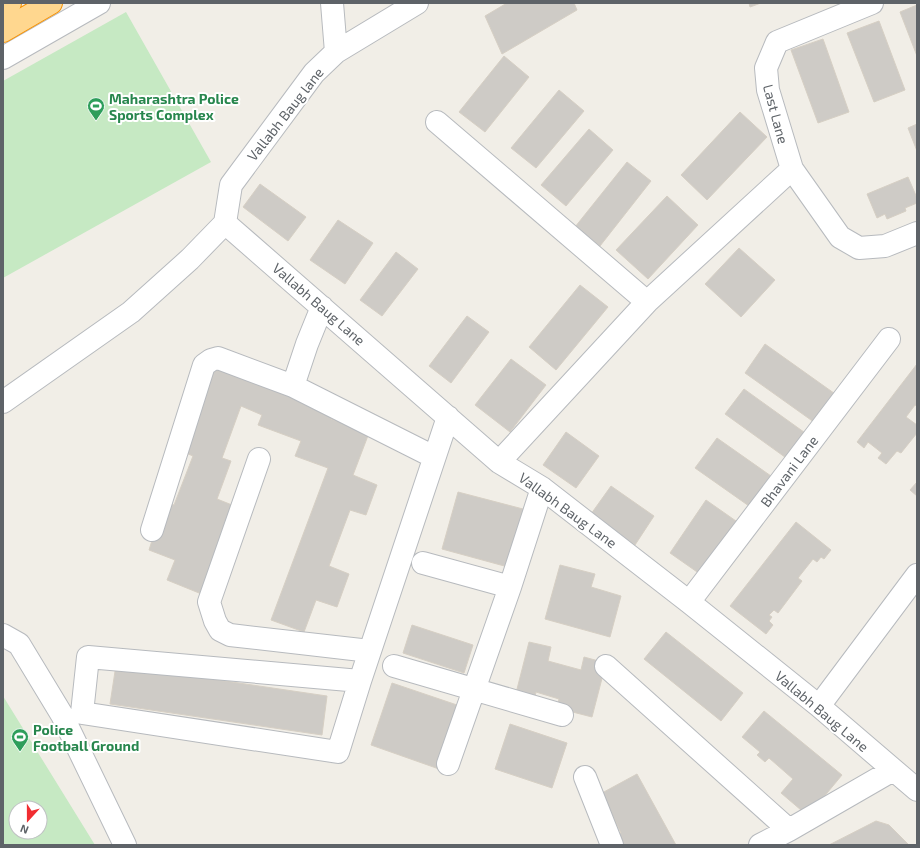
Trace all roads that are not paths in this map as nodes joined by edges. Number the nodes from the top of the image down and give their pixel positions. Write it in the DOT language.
graph roads {
  1 [pos="10,3"];
  2 [pos="51,3"];
  3 [pos="99,3"];
  4 [pos="332,3"];
  5 [pos="417,3"];
  6 [pos="872,3"];
  7 [pos="3,7"];
  8 [pos="3,31"];
  9 [pos="336,52"];
  10 [pos="3,58"];
  11 [pos="437,122"];
  12 [pos="792,169"];
  13 [pos="225,223"];
  14 [pos="917,233"];
  15 [pos="647,302"];
  16 [pos="322,307"];
  17 [pos="889,339"];
  18 [pos="293,386"];
  19 [pos="3,402"];
  20 [pos="448,417"];
  21 [pos="434,457"];
  22 [pos="259,459"];
  23 [pos="499,462"];
  24 [pos="542,488"];
  25 [pos="152,530"];
  26 [pos="423,563"];
  27 [pos="917,575"];
  28 [pos="510,587"];
  29 [pos="689,602"];
  30 [pos="3,635"];
  31 [pos="370,651"];
  32 [pos="394,666"];
  33 [pos="606,666"];
  34 [pos="360,680"];
  35 [pos="475,690"];
  36 [pos="819,706"];
  37 [pos="562,715"];
  38 [pos="448,764"];
  39 [pos="893,770"];
  40 [pos="585,777"];
  41 [pos="917,790"];
  42 [pos="789,830"];
  43 [pos="125,845"];
  44 [pos="612,845"];
  45 [pos="760,845"];
  1 -- 7 [label="highway"];
  2 -- 8 [label="highway"];
  3 -- 10 [label="street"];
  4 -- 9 [label="street"];
  5 -- 9 [label="street, Vallabh Baug lane"];
  6 -- 12 [label="street, Last Lane"];
  9 -- 13 [label="street, Vallabh Baug lane"];
  11 -- 15 [label="street"];
  12 -- 14 [label="street, Last Lane"];
  12 -- 15 [label="street"];
  13 -- 16 [label="street, Vallabh Baug Lane"];
  13 -- 19 [label="street"];
  15 -- 23 [label="street"];
  16 -- 18 [label="street"];
  16 -- 20 [label="street, Vallabh Baug Lane"];
  17 -- 29 [label="street, Bhavani Lane"];
  18 -- 21 [label="street"];
  18 -- 25 [label="street"];
  20 -- 21 [label="street"];
  20 -- 23 [label="street, Vallabh Baug Lane"];
  21 -- 31 [label="street"];
  22 -- 31 [label="street"];
  23 -- 24 [label="street, Vallabh Baug Lane"];
  24 -- 28 [label="street"];
  24 -- 29 [label="street, Vallabh Baug Lane"];
  26 -- 28 [label="street"];
  27 -- 36 [label="street"];
  28 -- 35 [label="street"];
  29 -- 36 [label="street, Vallabh Baug Lane"];
  30 -- 43 [label="street"];
  31 -- 34 [label="street"];
  32 -- 35 [label="street"];
  33 -- 42 [label="street"];
  34 -- 34 [label="street"];
  35 -- 37 [label="street"];
  35 -- 38 [label="street"];
  36 -- 39 [label="street, Vallabh Baug Lane"];
  39 -- 41 [label="street, Vallabh Baug Lane"];
  39 -- 42 [label="street"];
  40 -- 44 [label="street"];
  42 -- 45 [label="street"];
}
